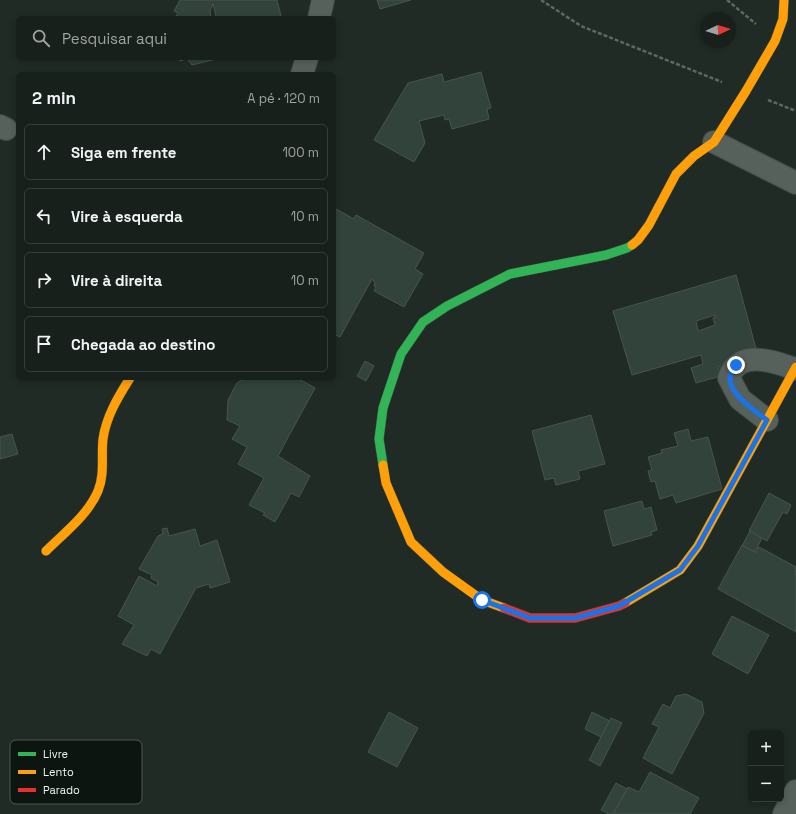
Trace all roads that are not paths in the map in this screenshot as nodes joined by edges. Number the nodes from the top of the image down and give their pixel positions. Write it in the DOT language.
graph roads {
  1 [pos="323,0"];
  2 [pos="788,10"];
  3 [pos="319,16"];
  4 [pos="306,60"];
  5 [pos="303,72"];
  6 [pos="714,142"];
  7 [pos="796,184"];
  8 [pos="795,368"];
  9 [pos="129,380"];
  10 [pos="767,420"];
  11 [pos="46,551"];
  12 [pos="796,791"];
  13 [pos="784,814"];
  1 -- 3 [label="street"];
  2 -- 6 [label="street"];
  4 -- 5 [label="street"];
  6 -- 7 [label="street"];
  6 -- 10 [label="street"];
  8 -- 10 [label="street"];
  8 -- 10 [label="street"];
  9 -- 11 [label="street"];
  12 -- 13 [label="street"];
}
